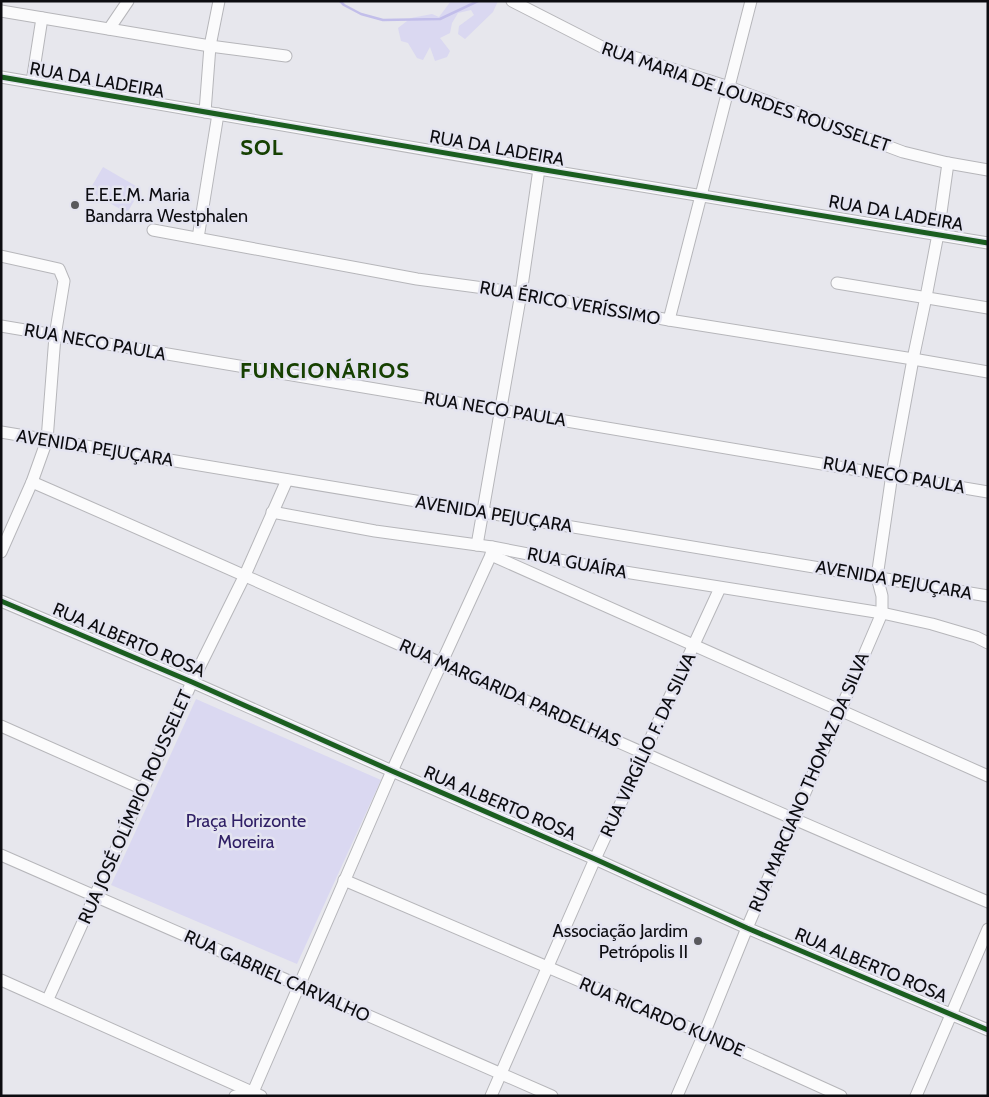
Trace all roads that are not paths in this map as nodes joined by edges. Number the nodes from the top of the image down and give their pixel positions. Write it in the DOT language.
graph roads {
  1 [pos="128,1"];
  2 [pos="219,1"];
  3 [pos="512,1"];
  4 [pos="751,1"];
  5 [pos="1,11"];
  6 [pos="42,18"];
  7 [pos="109,30"];
  8 [pos="210,46"];
  9 [pos="286,56"];
  10 [pos="1,77"];
  11 [pos="32,82"];
  12 [pos="729,87"];
  13 [pos="205,112"];
  14 [pos="218,114"];
  15 [pos="948,163"];
  16 [pos="539,169"];
  17 [pos="988,170"];
  18 [pos="702,194"];
  19 [pos="153,230"];
  20 [pos="938,234"];
  21 [pos="198,238"];
  22 [pos="988,243"];
  23 [pos="1,256"];
  24 [pos="837,283"];
  25 [pos="521,293"];
  26 [pos="926,297"];
  27 [pos="988,308"];
  28 [pos="669,320"];
  29 [pos="1,326"];
  30 [pos="55,336"];
  31 [pos="913,359"];
  32 [pos="988,372"];
  33 [pos="500,410"];
  34 [pos="1,432"];
  35 [pos="47,440"];
  36 [pos="892,474"];
  37 [pos="287,480"];
  38 [pos="32,482"];
  39 [pos="988,492"];
  40 [pos="272,512"];
  41 [pos="483,512"];
  42 [pos="477,545"];
  43 [pos="491,551"];
  44 [pos="1,552"];
  45 [pos="245,575"];
  46 [pos="877,577"];
  47 [pos="720,588"];
  48 [pos="988,596"];
  49 [pos="1,600"];
  50 [pos="882,613"];
  51 [pos="988,643"];
  52 [pos="695,646"];
  53 [pos="441,663"];
  54 [pos="192,682"];
  55 [pos="840,711"];
  56 [pos="1,726"];
  57 [pos="643,752"];
  58 [pos="392,771"];
  59 [pos="988,776"];
  60 [pos="142,789"];
  61 [pos="794,820"];
  62 [pos="1,855"];
  63 [pos="595,859"];
  64 [pos="344,880"];
  65 [pos="95,896"];
  66 [pos="988,902"];
  67 [pos="747,928"];
  68 [pos="988,929"];
  69 [pos="547,968"];
  70 [pos="1,980"];
  71 [pos="300,986"];
  72 [pos="48,999"];
  73 [pos="951,1014"];
  74 [pos="988,1030"];
  75 [pos="704,1034"];
  76 [pos="502,1073"];
  77 [pos="257,1094"];
  78 [pos="235,1096"];
  79 [pos="492,1096"];
  80 [pos="552,1096"];
  81 [pos="677,1096"];
  82 [pos="841,1096"];
  83 [pos="916,1096"];
  1 -- 7 [label="street"];
  2 -- 8 [label="street"];
  3 -- 12 [label="street, RUA MARIA DE LOURDES ROUSSELET"];
  4 -- 12 [label="street"];
  5 -- 6 [label="street"];
  6 -- 7 [label="street"];
  6 -- 11 [label="street"];
  7 -- 8 [label="street"];
  8 -- 9 [label="street"];
  8 -- 13 [label="street"];
  10 -- 11 [label="street, RUA DA LADEIRA"];
  11 -- 13 [label="street, RUA DA LADEIRA"];
  12 -- 15 [label="street, RUA MARIA DE LOURDES ROUSSELET"];
  12 -- 18 [label="street"];
  13 -- 14 [label="street, RUA DA LADEIRA"];
  14 -- 16 [label="street, RUA DA LADEIRA"];
  14 -- 21 [label="street"];
  15 -- 17 [label="street, RUA MARIA DE LOURDES ROUSSELET"];
  15 -- 20 [label="street, RUA MARCIANO THOMAZ DA SILVA"];
  16 -- 18 [label="street, RUA DA LADEIRA"];
  16 -- 25 [label="street"];
  18 -- 20 [label="street, RUA DA LADEIRA"];
  18 -- 28 [label="street"];
  19 -- 21 [label="street, RUA ÉRICO VERÍSSIMO"];
  20 -- 22 [label="street, RUA DA LADEIRA"];
  20 -- 26 [label="street, RUA MARCIANO THOMAZ DA SILVA"];
  21 -- 25 [label="street, RUA ÉRICO VERÍSSIMO"];
  23 -- 30 [label="street"];
  24 -- 26 [label="street"];
  25 -- 28 [label="street, RUA ÉRICO VERÍSSIMO"];
  25 -- 33 [label="street"];
  26 -- 27 [label="street"];
  26 -- 31 [label="street, RUA MARCIANO THOMAZ DA SILVA"];
  28 -- 31 [label="street, RUA ÉRICO VERÍSSIMO"];
  29 -- 30 [label="street, RUA NECO PAULA"];
  30 -- 33 [label="street, RUA NECO PAULA"];
  30 -- 35 [label="street"];
  31 -- 32 [label="street, RUA ÉRICO VERÍSSIMO"];
  31 -- 36 [label="street, RUA MARCIANO THOMAZ DA SILVA"];
  33 -- 36 [label="street, RUA NECO PAULA"];
  33 -- 41 [label="street"];
  34 -- 35 [label="street, AVENIDA PEJUÇARA"];
  35 -- 37 [label="street, AVENIDA PEJUÇARA"];
  35 -- 38 [label="street"];
  36 -- 39 [label="street, RUA NECO PAULA"];
  36 -- 46 [label="street, RUA MARCIANO THOMAZ DA SILVA"];
  37 -- 40 [label="street, RUA JOSÉ OLÍMPIO ROUSSELET"];
  37 -- 41 [label="street, AVENIDA PEJUÇARA"];
  38 -- 44 [label="street"];
  38 -- 45 [label="street, RUA MARGARIDA PARDELHAS"];
  40 -- 42 [label="street, RUA GUAÍRA"];
  40 -- 45 [label="street, RUA JOSÉ OLÍMPIO ROUSSELET"];
  41 -- 42 [label="street"];
  41 -- 46 [label="street, AVENIDA PEJUÇARA"];
  42 -- 43 [label="street, RUA GUAÍRA"];
  43 -- 47 [label="street, RUA GUAÍRA"];
  43 -- 52 [label="street"];
  43 -- 53 [label="street"];
  45 -- 53 [label="street, RUA MARGARIDA PARDELHAS"];
  45 -- 54 [label="street, RUA JOSÉ OLÍMPIO ROUSSELET"];
  46 -- 48 [label="street, AVENIDA PEJUÇARA"];
  46 -- 50 [label="street, RUA MARCIANO THOMAZ DA SILVA"];
  47 -- 50 [label="street, RUA GUAÍRA"];
  47 -- 52 [label="street, RUA VIRGÍLIO F. DA SILVA"];
  49 -- 54 [label="street, RUA ALBERTO ROSA"];
  50 -- 51 [label="street, RUA GUAÍRA"];
  50 -- 55 [label="street, RUA MARCIANO THOMAZ DA SILVA"];
  52 -- 55 [label="street"];
  52 -- 57 [label="street, RUA VIRGÍLIO F. DA SILVA"];
  53 -- 57 [label="street, RUA MARGARIDA PARDELHAS"];
  53 -- 58 [label="street"];
  54 -- 58 [label="street, RUA ALBERTO ROSA"];
  54 -- 60 [label="street, RUA JOSÉ OLÍMPIO ROUSSELET"];
  55 -- 59 [label="street"];
  55 -- 61 [label="street, RUA MARCIANO THOMAZ DA SILVA"];
  56 -- 60 [label="street"];
  57 -- 61 [label="street, RUA MARGARIDA PARDELHAS"];
  57 -- 63 [label="street, RUA VIRGÍLIO F. DA SILVA"];
  58 -- 63 [label="street, RUA ALBERTO ROSA"];
  58 -- 64 [label="street"];
  60 -- 65 [label="street, RUA JOSÉ OLÍMPIO ROUSSELET"];
  61 -- 66 [label="street, RUA MARGARIDA PARDELHAS"];
  61 -- 67 [label="street, RUA MARCIANO THOMAZ DA SILVA"];
  62 -- 65 [label="street, RUA GABRIEL CARVALHO"];
  63 -- 67 [label="street, RUA ALBERTO ROSA"];
  63 -- 69 [label="street, RUA VIRGÍLIO F. DA SILVA"];
  64 -- 69 [label="street, RUA RICARDO KUNDE"];
  64 -- 71 [label="street"];
  65 -- 71 [label="street, RUA GABRIEL CARVALHO"];
  65 -- 72 [label="street, RUA JOSÉ OLÍMPIO ROUSSELET"];
  67 -- 73 [label="street, RUA ALBERTO ROSA"];
  67 -- 75 [label="street, RUA MARCIANO THOMAZ DA SILVA"];
  68 -- 73 [label="street"];
  69 -- 75 [label="street, RUA RICARDO KUNDE"];
  69 -- 76 [label="street, RUA VIRGÍLIO F. DA SILVA"];
  70 -- 72 [label="street"];
  71 -- 76 [label="street, RUA GABRIEL CARVALHO"];
  71 -- 77 [label="street"];
  72 -- 77 [label="street"];
  73 -- 74 [label="street, RUA ALBERTO ROSA"];
  73 -- 83 [label="street"];
  75 -- 81 [label="street, RUA MARCIANO THOMAZ DA SILVA"];
  75 -- 82 [label="street, RUA RICARDO KUNDE"];
  76 -- 79 [label="street, RUA VIRGÍLIO F. DA SILVA"];
  76 -- 80 [label="street, RUA GABRIEL CARVALHO"];
  77 -- 78 [label="street"];
}
